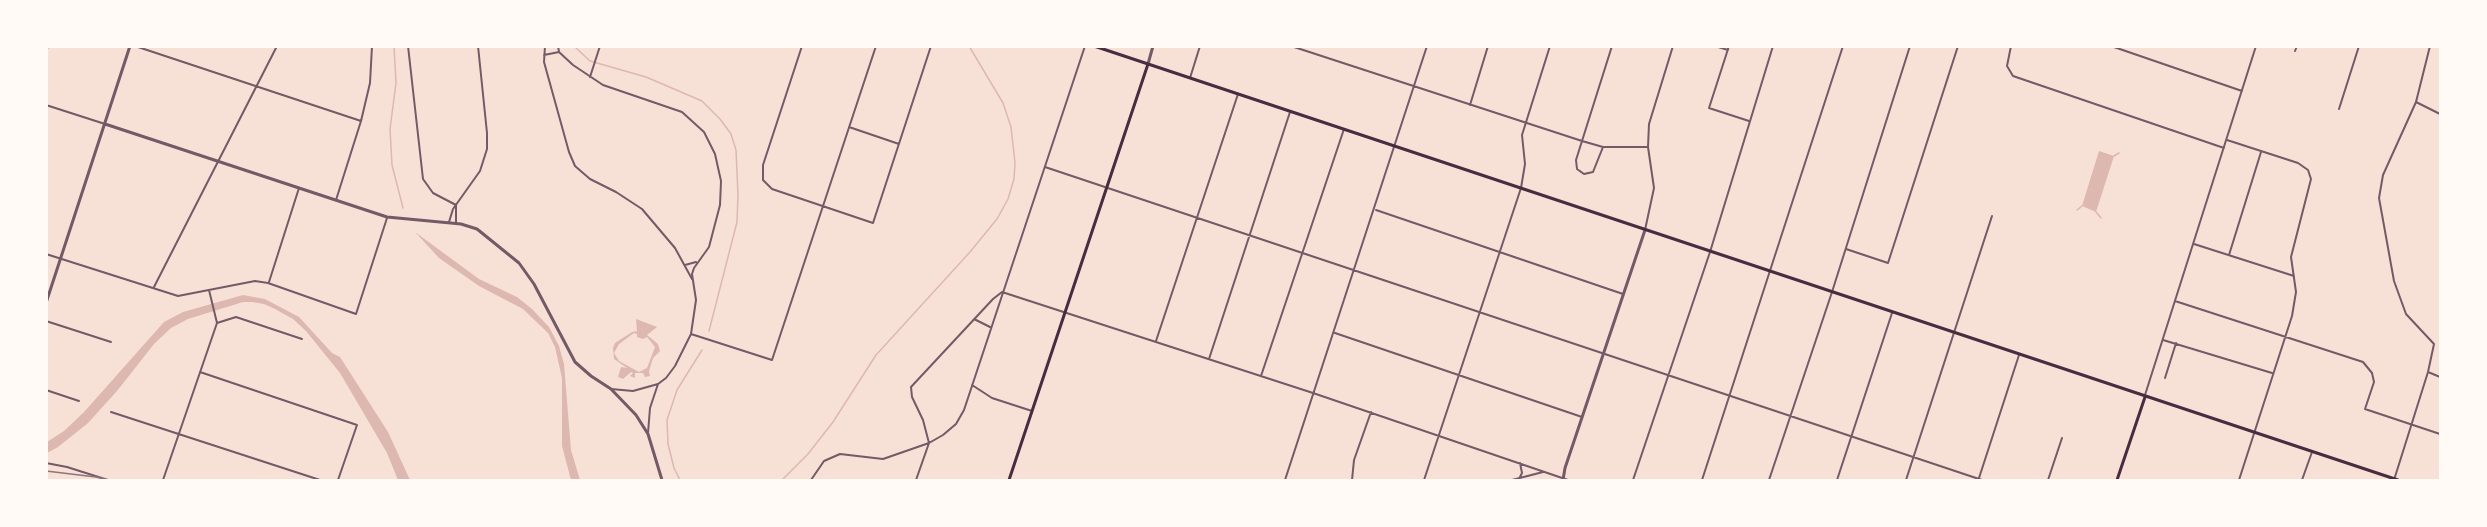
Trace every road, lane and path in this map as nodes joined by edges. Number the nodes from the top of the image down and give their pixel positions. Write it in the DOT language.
graph roads {
  1 [pos="48,46"];
  2 [pos="130,46"];
  3 [pos="135,46"];
  4 [pos="278,46"];
  5 [pos="372,46"];
  6 [pos="408,46"];
  7 [pos="478,46"];
  8 [pos="545,46"];
  9 [pos="558,46"];
  10 [pos="600,46"];
  11 [pos="802,46"];
  12 [pos="876,46"];
  13 [pos="931,46"];
  14 [pos="1085,46"];
  15 [pos="1094,46"];
  16 [pos="1153,46"];
  17 [pos="1200,46"];
  18 [pos="1291,46"];
  19 [pos="1427,46"];
  20 [pos="1488,46"];
  21 [pos="1550,46"];
  22 [pos="1612,46"];
  23 [pos="1673,46"];
  24 [pos="1715,46"];
  25 [pos="1773,46"];
  26 [pos="1843,46"];
  27 [pos="1910,46"];
  28 [pos="1958,46"];
  29 [pos="2011,46"];
  30 [pos="2111,46"];
  31 [pos="2256,46"];
  32 [pos="2297,46"];
  33 [pos="2359,46"];
  34 [pos="2430,46"];
  35 [pos="2117,47"];
  36 [pos="1728,49"];
  37 [pos="2295,51"];
  38 [pos="46,52"];
  39 [pos="559,52"];
  40 [pos="544,55"];
  41 [pos="1148,64"];
  42 [pos="590,77"];
  43 [pos="1190,78"];
  44 [pos="257,86"];
  45 [pos="1414,88"];
  46 [pos="2242,91"];
  47 [pos="1238,94"];
  48 [pos="2416,102"];
  49 [pos="46,105"];
  50 [pos="1470,105"];
  51 [pos="2339,109"];
  52 [pos="1290,112"];
  53 [pos="2440,114"];
  54 [pos="361,121"];
  55 [pos="1749,121"];
  56 [pos="1526,123"];
  57 [pos="105,124"];
  58 [pos="849,127"];
  59 [pos="1344,129"];
  60 [pos="2227,140"];
  61 [pos="1582,141"];
  62 [pos="899,144"];
  63 [pos="1396,147"];
  64 [pos="1602,147"];
  65 [pos="1648,147"];
  66 [pos="2224,148"];
  67 [pos="2261,151"];
  68 [pos="218,162"];
  69 [pos="1045,167"];
  70 [pos="299,188"];
  71 [pos="1521,188"];
  72 [pos="1106,189"];
  73 [pos="336,200"];
  74 [pos="456,206"];
  75 [pos="823,206"];
  76 [pos="1376,210"];
  77 [pos="1992,216"];
  78 [pos="387,218"];
  79 [pos="1196,218"];
  80 [pos="449,223"];
  81 [pos="456,224"];
  82 [pos="1645,230"];
  83 [pos="1249,235"];
  84 [pos="2194,244"];
  85 [pos="1846,249"];
  86 [pos="1499,252"];
  87 [pos="1710,252"];
  88 [pos="1302,253"];
  89 [pos="46,254"];
  90 [pos="2229,255"];
  91 [pos="62,259"];
  92 [pos="696,262"];
  93 [pos="685,265"];
  94 [pos="1355,271"];
  95 [pos="1771,272"];
  96 [pos="2294,276"];
  97 [pos="693,281"];
  98 [pos="268,283"];
  99 [pos="153,288"];
  100 [pos="209,290"];
  101 [pos="1002,292"];
  102 [pos="1832,292"];
  103 [pos="1623,294"];
  104 [pos="2175,301"];
  105 [pos="46,303"];
  106 [pos="1065,311"];
  107 [pos="1892,312"];
  108 [pos="1480,313"];
  109 [pos="974,320"];
  110 [pos="46,321"];
  111 [pos="217,323"];
  112 [pos="991,328"];
  113 [pos="1335,333"];
  114 [pos="691,334"];
  115 [pos="1955,334"];
  116 [pos="2286,336"];
  117 [pos="302,339"];
  118 [pos="2163,340"];
  119 [pos="1156,341"];
  120 [pos="111,342"];
  121 [pos="2176,343"];
  122 [pos="1603,354"];
  123 [pos="2019,355"];
  124 [pos="1209,359"];
  125 [pos="200,372"];
  126 [pos="2428,372"];
  127 [pos="1459,374"];
  128 [pos="2273,374"];
  129 [pos="1261,376"];
  130 [pos="1668,376"];
  131 [pos="2440,377"];
  132 [pos="2165,378"];
  133 [pos="658,384"];
  134 [pos="972,385"];
  135 [pos="611,389"];
  136 [pos="46,390"];
  137 [pos="1313,393"];
  138 [pos="1729,396"];
  139 [pos="2145,397"];
  140 [pos="79,401"];
  141 [pos="1032,411"];
  142 [pos="111,412"];
  143 [pos="1371,412"];
  144 [pos="1790,416"];
  145 [pos="1582,417"];
  146 [pos="2412,425"];
  147 [pos="2254,433"];
  148 [pos="179,434"];
  149 [pos="648,434"];
  150 [pos="2440,434"];
  151 [pos="1438,435"];
  152 [pos="1851,437"];
  153 [pos="2062,438"];
  154 [pos="929,443"];
  155 [pos="2312,452"];
  156 [pos="1914,458"];
  157 [pos="46,463"];
  158 [pos="1520,463"];
  159 [pos="1543,472"];
  160 [pos="1519,479"];
  161 [pos="108,480"];
  162 [pos="163,480"];
  163 [pos="320,480"];
  164 [pos="338,480"];
  165 [pos="662,480"];
  166 [pos="811,480"];
  167 [pos="916,480"];
  168 [pos="1009,480"];
  169 [pos="1285,480"];
  170 [pos="1352,480"];
  171 [pos="1424,480"];
  172 [pos="1512,480"];
  173 [pos="1565,480"];
  174 [pos="1633,480"];
  175 [pos="1702,480"];
  176 [pos="1769,480"];
  177 [pos="1837,480"];
  178 [pos="1906,480"];
  179 [pos="1979,480"];
  180 [pos="2049,480"];
  181 [pos="2117,480"];
  182 [pos="2239,480"];
  183 [pos="2302,480"];
  184 [pos="2396,480"];
  1 -- 38 [label="street"];
  2 -- 57 [label="street"];
  3 -- 44 [label="street"];
  4 -- 44 [label="street"];
  5 -- 54 [label="street"];
  6 -- 74 [label="street"];
  7 -- 74 [label="street"];
  8 -- 40 [label="street"];
  9 -- 39 [label="street"];
  10 -- 42 [label="street"];
  11 -- 75 [label="street"];
  12 -- 58 [label="street"];
  13 -- 62 [label="street"];
  14 -- 69 [label="street"];
  15 -- 41 [label="main road"];
  16 -- 41 [label="street"];
  17 -- 43 [label="street"];
  18 -- 45 [label="street"];
  19 -- 45 [label="street"];
  20 -- 50 [label="street"];
  21 -- 56 [label="street"];
  22 -- 61 [label="street"];
  23 -- 65 [label="street"];
  24 -- 36 [label="street"];
  25 -- 55 [label="street"];
  26 -- 95 [label="street"];
  27 -- 85 [label="street"];
  28 -- 85 [label="street"];
  29 -- 66 [label="street"];
  30 -- 35 [label="street"];
  31 -- 46 [label="street"];
  32 -- 37 [label="street"];
  33 -- 51 [label="street"];
  34 -- 48 [label="street"];
  35 -- 46 [label="street"];
  36 -- 55 [label="street"];
  39 -- 40 [label="street"];
  39 -- 42 [label="street"];
  40 -- 93 [label="street"];
  41 -- 43 [label="main road"];
  41 -- 72 [label="main road"];
  42 -- 92 [label="street"];
  43 -- 47 [label="main road"];
  44 -- 54 [label="street"];
  44 -- 68 [label="street"];
  45 -- 50 [label="street"];
  45 -- 63 [label="street"];
  46 -- 60 [label="street"];
  47 -- 52 [label="main road"];
  47 -- 79 [label="street"];
  48 -- 53 [label="street"];
  48 -- 126 [label="street"];
  49 -- 57 [label="street"];
  50 -- 56 [label="street"];
  52 -- 59 [label="main road"];
  52 -- 83 [label="street"];
  54 -- 73 [label="street"];
  55 -- 87 [label="street"];
  56 -- 61 [label="street"];
  56 -- 71 [label="street"];
  57 -- 68 [label="street"];
  57 -- 91 [label="street"];
  58 -- 62 [label="street"];
  58 -- 75 [label="street"];
  59 -- 63 [label="main road"];
  59 -- 88 [label="street"];
  60 -- 66 [label="street"];
  60 -- 67 [label="street"];
  61 -- 64 [label="street"];
  61 -- 64 [label="street"];
  62 -- 75 [label="street"];
  63 -- 71 [label="main road"];
  63 -- 76 [label="street"];
  64 -- 65 [label="street"];
  65 -- 82 [label="street"];
  66 -- 84 [label="street"];
  67 -- 90 [label="street"];
  67 -- 96 [label="street"];
  68 -- 70 [label="street"];
  68 -- 99 [label="street"];
  69 -- 72 [label="street"];
  69 -- 101 [label="street"];
  70 -- 73 [label="street"];
  70 -- 98 [label="street"];
  71 -- 82 [label="main road"];
  71 -- 86 [label="street"];
  72 -- 79 [label="street"];
  72 -- 106 [label="main road"];
  73 -- 78 [label="street"];
  74 -- 80 [label="street"];
  74 -- 81 [label="street"];
  75 -- 114 [label="street"];
  76 -- 86 [label="street"];
  76 -- 94 [label="street"];
  77 -- 115 [label="street"];
  78 -- 80 [label="street"];
  78 -- 98 [label="street"];
  79 -- 83 [label="street"];
  79 -- 119 [label="street"];
  80 -- 81 [label="street"];
  81 -- 135 [label="street"];
  82 -- 87 [label="main road"];
  82 -- 103 [label="street"];
  83 -- 88 [label="street"];
  83 -- 124 [label="street"];
  84 -- 90 [label="street"];
  84 -- 104 [label="street"];
  85 -- 102 [label="street"];
  86 -- 103 [label="street"];
  86 -- 108 [label="street"];
  87 -- 95 [label="main road"];
  87 -- 130 [label="street"];
  88 -- 94 [label="street"];
  88 -- 129 [label="street"];
  89 -- 91 [label="street"];
  90 -- 96 [label="street"];
  91 -- 99 [label="street"];
  91 -- 105 [label="street"];
  92 -- 93 [label="street"];
  92 -- 97 [label="street"];
  93 -- 97 [label="street"];
  94 -- 108 [label="street"];
  94 -- 113 [label="street"];
  95 -- 102 [label="main road"];
  95 -- 138 [label="street"];
  96 -- 116 [label="street"];
  97 -- 114 [label="street"];
  98 -- 100 [label="street"];
  99 -- 100 [label="street"];
  100 -- 111 [label="street"];
  101 -- 106 [label="street"];
  101 -- 109 [label="street"];
  101 -- 112 [label="street"];
  102 -- 107 [label="main road"];
  102 -- 144 [label="street"];
  103 -- 122 [label="street"];
  104 -- 116 [label="street"];
  104 -- 118 [label="street"];
  106 -- 119 [label="street"];
  106 -- 141 [label="main road"];
  107 -- 115 [label="main road"];
  107 -- 152 [label="street"];
  108 -- 122 [label="street"];
  108 -- 127 [label="street"];
  109 -- 112 [label="street"];
  109 -- 154 [label="street"];
  110 -- 120 [label="street"];
  111 -- 117 [label="street"];
  111 -- 125 [label="street"];
  112 -- 134 [label="street"];
  113 -- 127 [label="street"];
  113 -- 137 [label="street"];
  114 -- 133 [label="street"];
  115 -- 123 [label="main road"];
  115 -- 156 [label="street"];
  116 -- 128 [label="street"];
  116 -- 146 [label="street"];
  118 -- 121 [label="street"];
  118 -- 139 [label="street"];
  119 -- 124 [label="street"];
  121 -- 128 [label="street"];
  121 -- 132 [label="street"];
  122 -- 130 [label="street"];
  122 -- 145 [label="street"];
  123 -- 139 [label="main road"];
  123 -- 179 [label="street"];
  124 -- 129 [label="street"];
  125 -- 148 [label="street"];
  125 -- 164 [label="street"];
  126 -- 131 [label="street"];
  126 -- 146 [label="street"];
  127 -- 145 [label="street"];
  127 -- 151 [label="street"];
  128 -- 147 [label="street"];
  129 -- 137 [label="street"];
  130 -- 138 [label="street"];
  130 -- 174 [label="street"];
  133 -- 135 [label="street"];
  133 -- 149 [label="street"];
  134 -- 141 [label="street"];
  134 -- 154 [label="street"];
  135 -- 149 [label="street"];
  136 -- 140 [label="street"];
  137 -- 143 [label="street"];
  137 -- 169 [label="street"];
  138 -- 144 [label="street"];
  138 -- 175 [label="street"];
  139 -- 147 [label="main road"];
  139 -- 181 [label="main road"];
  141 -- 168 [label="main road"];
  142 -- 148 [label="street"];
  143 -- 151 [label="street"];
  143 -- 170 [label="street"];
  144 -- 152 [label="street"];
  144 -- 176 [label="street"];
  145 -- 173 [label="street"];
  146 -- 150 [label="street"];
  146 -- 184 [label="street"];
  147 -- 155 [label="main road"];
  147 -- 182 [label="street"];
  148 -- 162 [label="street"];
  148 -- 163 [label="street"];
  149 -- 165 [label="street"];
  151 -- 158 [label="street"];
  151 -- 171 [label="street"];
  152 -- 156 [label="street"];
  152 -- 177 [label="street"];
  153 -- 180 [label="street"];
  154 -- 166 [label="street"];
  154 -- 167 [label="street"];
  155 -- 183 [label="street"];
  155 -- 184 [label="main road"];
  156 -- 178 [label="street"];
  156 -- 179 [label="street"];
  157 -- 161 [label="street"];
  158 -- 159 [label="street"];
  158 -- 160 [label="street"];
  159 -- 160 [label="street"];
  159 -- 173 [label="street"];
  160 -- 172 [label="street"];
}
